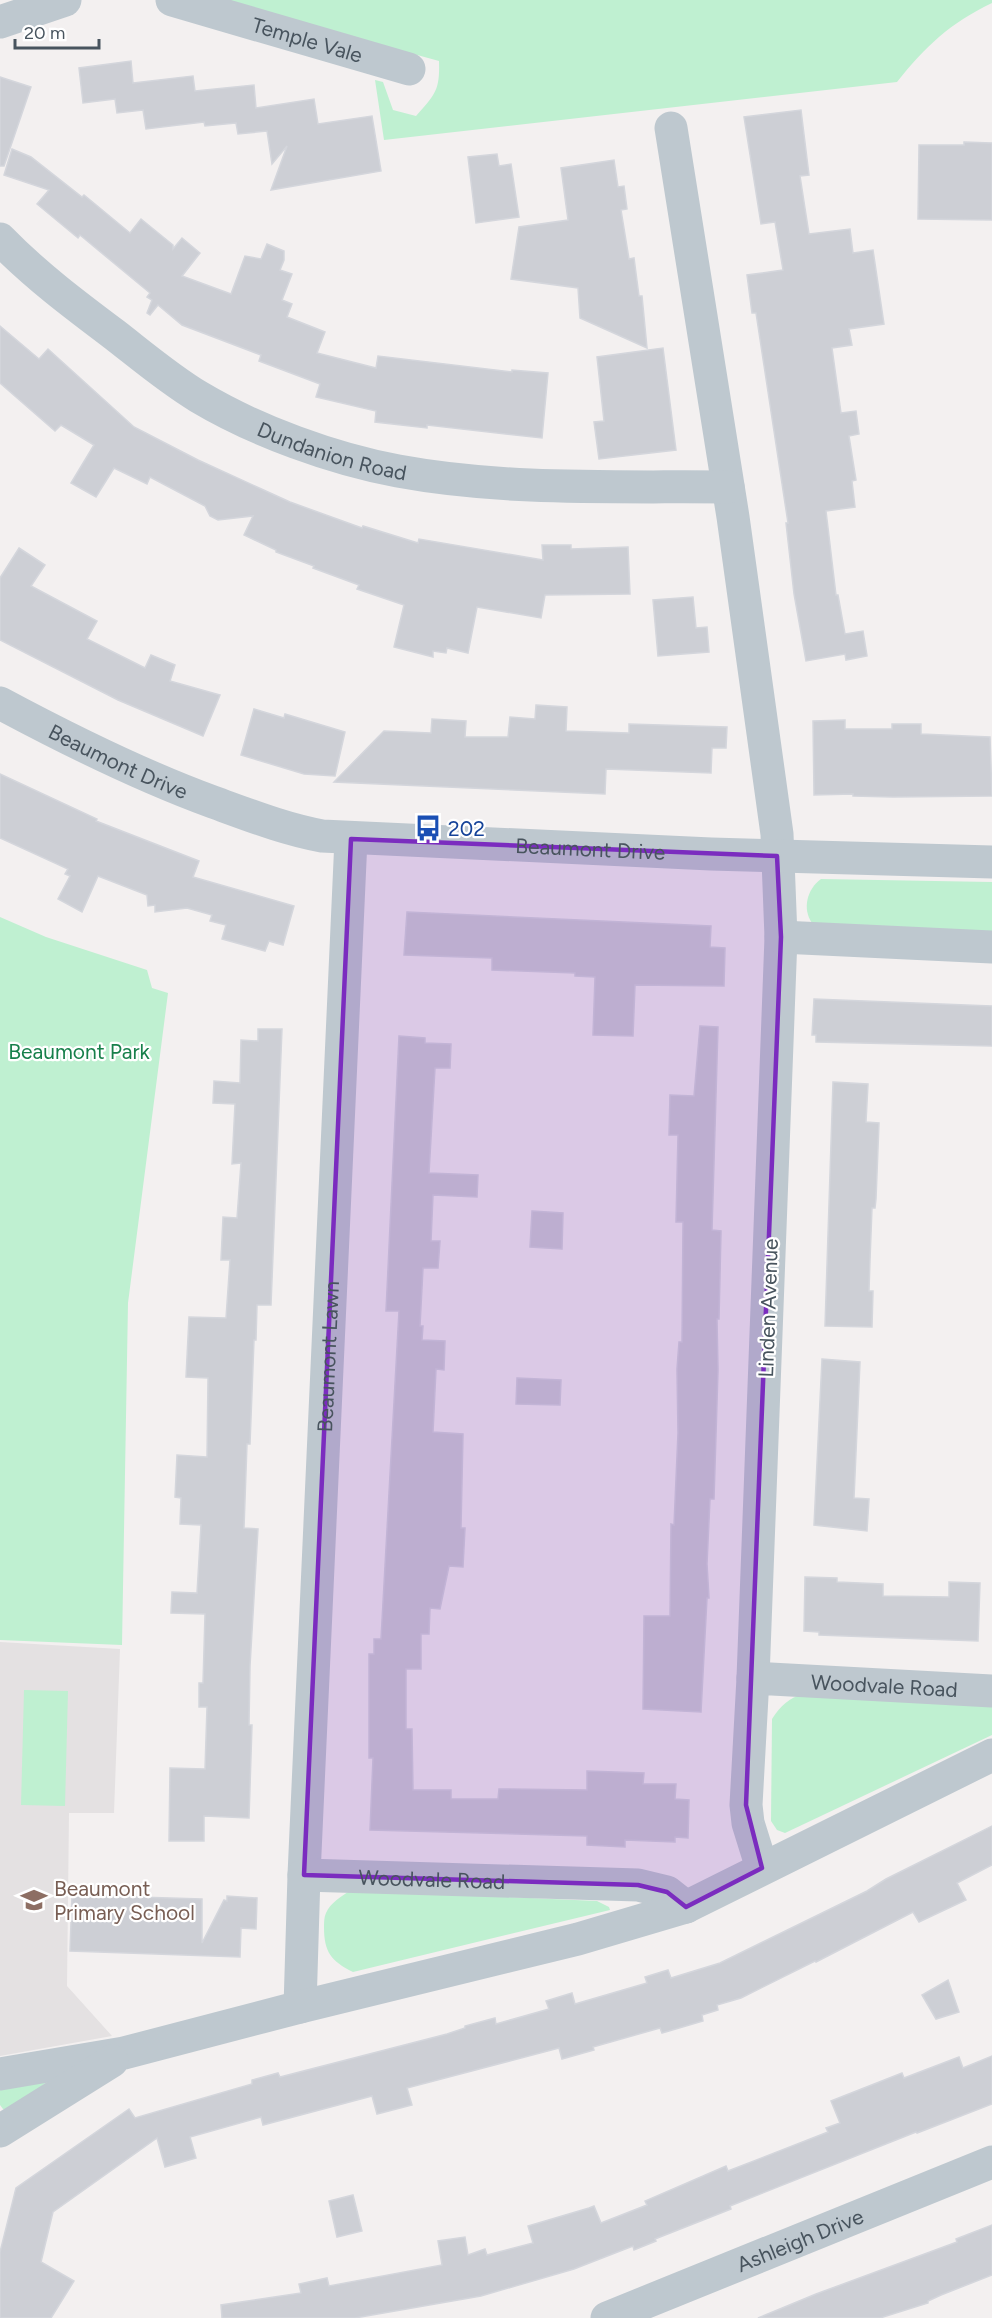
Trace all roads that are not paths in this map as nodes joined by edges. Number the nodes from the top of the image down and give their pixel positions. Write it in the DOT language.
graph roads {
  1 [pos="65,0"];
  2 [pos="172,0"];
  3 [pos="0,22"];
  4 [pos="409,69"];
  5 [pos="671,128"];
  6 [pos="0,239"];
  7 [pos="729,487"];
  8 [pos="0,704"];
  9 [pos="351,839"];
  10 [pos="777,856"];
  11 [pos="992,862"];
  12 [pos="782,938"];
  13 [pos="992,947"];
  14 [pos="753,1678"];
  15 [pos="992,1691"];
  16 [pos="992,1755"];
  17 [pos="762,1868"];
  18 [pos="304,1875"];
  19 [pos="686,1906"];
  20 [pos="300,2007"];
  21 [pos="124,2054"];
  22 [pos="0,2074"];
  23 [pos="0,2131"];
  24 [pos="992,2162"];
  25 [pos="607,2318"];
  1 -- 3 [label="street"];
  2 -- 4 [label="street, Temple Vale"];
  5 -- 7 [label="street, Linden Avenue"];
  6 -- 7 [label="street, Dundanion Road"];
  7 -- 10 [label="street, Linden Avenue"];
  8 -- 9 [label="street, Beaumont Drive"];
  9 -- 10 [label="street, Beaumont Drive"];
  9 -- 18 [label="street, Beaumont Lawn"];
  10 -- 11 [label="street, Beaumont Drive"];
  10 -- 12 [label="street, Linden Avenue"];
  12 -- 13 [label="street"];
  12 -- 14 [label="street, Linden Avenue"];
  14 -- 15 [label="street, Woodvale Road"];
  14 -- 17 [label="street"];
  16 -- 17 [label="street"];
  17 -- 19 [label="street"];
  18 -- 19 [label="street, Woodvale Road"];
  18 -- 20 [label="street"];
  19 -- 20 [label="street"];
  20 -- 21 [label="street"];
  21 -- 22 [label="street"];
  21 -- 23 [label="street"];
  24 -- 25 [label="street, Ashleigh Drive"];
}
